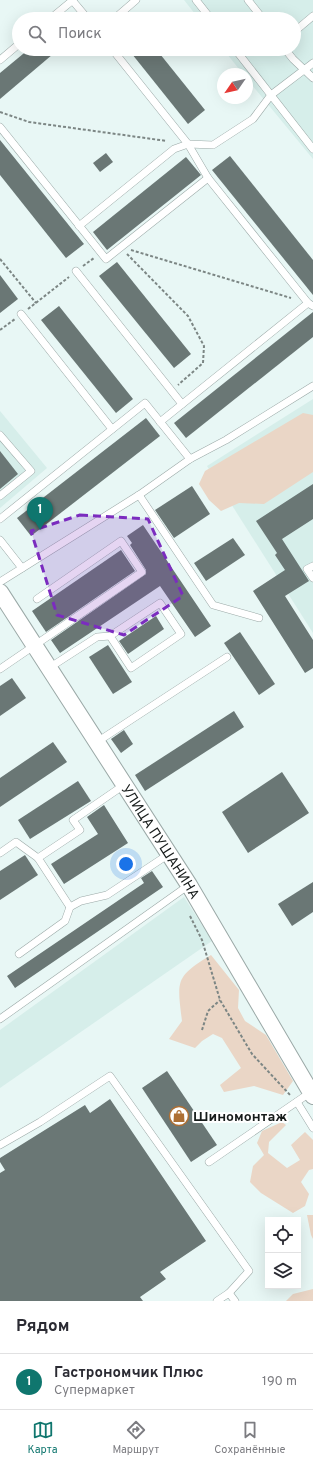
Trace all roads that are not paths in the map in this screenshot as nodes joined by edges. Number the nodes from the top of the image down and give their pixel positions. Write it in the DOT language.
graph roads {
  1 [pos="73,0"];
  2 [pos="136,0"];
  3 [pos="196,0"];
  4 [pos="248,0"];
  5 [pos="58,12"];
  6 [pos="82,12"];
  7 [pos="122,12"];
  8 [pos="205,12"];
  9 [pos="257,12"];
  10 [pos="313,16"];
  11 [pos="301,26"];
  12 [pos="12,50"];
  13 [pos="118,56"];
  14 [pos="240,56"];
  15 [pos="291,56"];
  16 [pos="0,60"];
  17 [pos="313,63"];
  18 [pos="304,70"];
  19 [pos="313,78"];
  20 [pos="271,96"];
  21 [pos="0,127"];
  22 [pos="188,144"];
  23 [pos="313,149"];
  24 [pos="208,178"];
  25 [pos="79,226"];
  26 [pos="76,271"];
  27 [pos="310,304"];
  28 [pos="21,314"];
  29 [pos="313,386"];
  30 [pos="182,404"];
  31 [pos="160,422"];
  32 [pos="112,429"];
  33 [pos="0,435"];
  34 [pos="190,459"];
  35 [pos="138,495"];
  36 [pos="0,496"];
  37 [pos="0,519"];
  38 [pos="0,540"];
  39 [pos="313,566"];
  40 [pos="22,568"];
  41 [pos="313,578"];
  42 [pos="0,582"];
  43 [pos="0,592"];
  44 [pos="37,599"];
  45 [pos="259,618"];
  46 [pos="110,636"];
  47 [pos="34,646"];
  48 [pos="227,657"];
  49 [pos="49,668"];
  50 [pos="0,669"];
  51 [pos="96,742"];
  52 [pos="124,785"];
  53 [pos="0,853"];
  54 [pos="169,854"];
  55 [pos="38,858"];
  56 [pos="189,885"];
  57 [pos="70,907"];
  58 [pos="19,954"];
  59 [pos="0,1019"];
  60 [pos="312,1094"];
  61 [pos="297,1102"];
  62 [pos="313,1128"];
  63 [pos="0,1145"];
  64 [pos="209,1162"];
  65 [pos="229,1293"];
  66 [pos="217,1301"];
  67 [pos="235,1301"];
  1 -- 5 [label="lane"];
  1 -- 6 [label="lane"];
  2 -- 7 [label="lane"];
  3 -- 8 [label="lane"];
  4 -- 9 [label="lane"];
  10 -- 11 [label="lane"];
  12 -- 16 [label="lane"];
  13 -- 22 [label="lane"];
  14 -- 20 [label="lane"];
  15 -- 18 [label="lane"];
  17 -- 18 [label="lane"];
  18 -- 19 [label="lane"];
  18 -- 20 [label="lane"];
  20 -- 22 [label="lane"];
  20 -- 23 [label="lane"];
  21 -- 25 [label="lane"];
  22 -- 24 [label="lane"];
  22 -- 25 [label="lane"];
  24 -- 25 [label="lane"];
  24 -- 27 [label="lane"];
  26 -- 30 [label="lane"];
  27 -- 30 [label="lane"];
  28 -- 32 [label="lane"];
  29 -- 34 [label="lane"];
  30 -- 31 [label="lane"];
  31 -- 32 [label="lane"];
  31 -- 34 [label="lane"];
  32 -- 37 [label="lane"];
  33 -- 36 [label="lane"];
  34 -- 35 [label="lane"];
  35 -- 40 [label="lane"];
  35 -- 45 [label="lane"];
  38 -- 40 [label="lane"];
  39 -- 41 [label="lane"];
  40 -- 42 [label="lane"];
  43 -- 47 [label="street, УЛИЦА ПУШАНИНА"];
  44 -- 47 [label="lane"];
  46 -- 46 [label="lane"];
  46 -- 49 [label="lane"];
  47 -- 49 [label="street, УЛИЦА ПУШАНИНА"];
  47 -- 50 [label="lane"];
  48 -- 51 [label="lane"];
  49 -- 51 [label="street, УЛИЦА ПУШАНИНА"];
  51 -- 52 [label="street, УЛИЦА ПУШАНИНА"];
  52 -- 54 [label="street, УЛИЦА ПУШАНИНА"];
  52 -- 55 [label="lane"];
  53 -- 55 [label="lane"];
  54 -- 56 [label="street, УЛИЦА ПУШАНИНА"];
  54 -- 57 [label="lane"];
  55 -- 57 [label="lane"];
  56 -- 59 [label="lane"];
  56 -- 60 [label="street, УЛИЦА ПУШАНИНА"];
  57 -- 58 [label="lane"];
  60 -- 61 [label="lane"];
  61 -- 62 [label="lane"];
  61 -- 64 [label="lane"];
  63 -- 65 [label="lane"];
  65 -- 66 [label="lane"];
  65 -- 67 [label="lane"];
}
